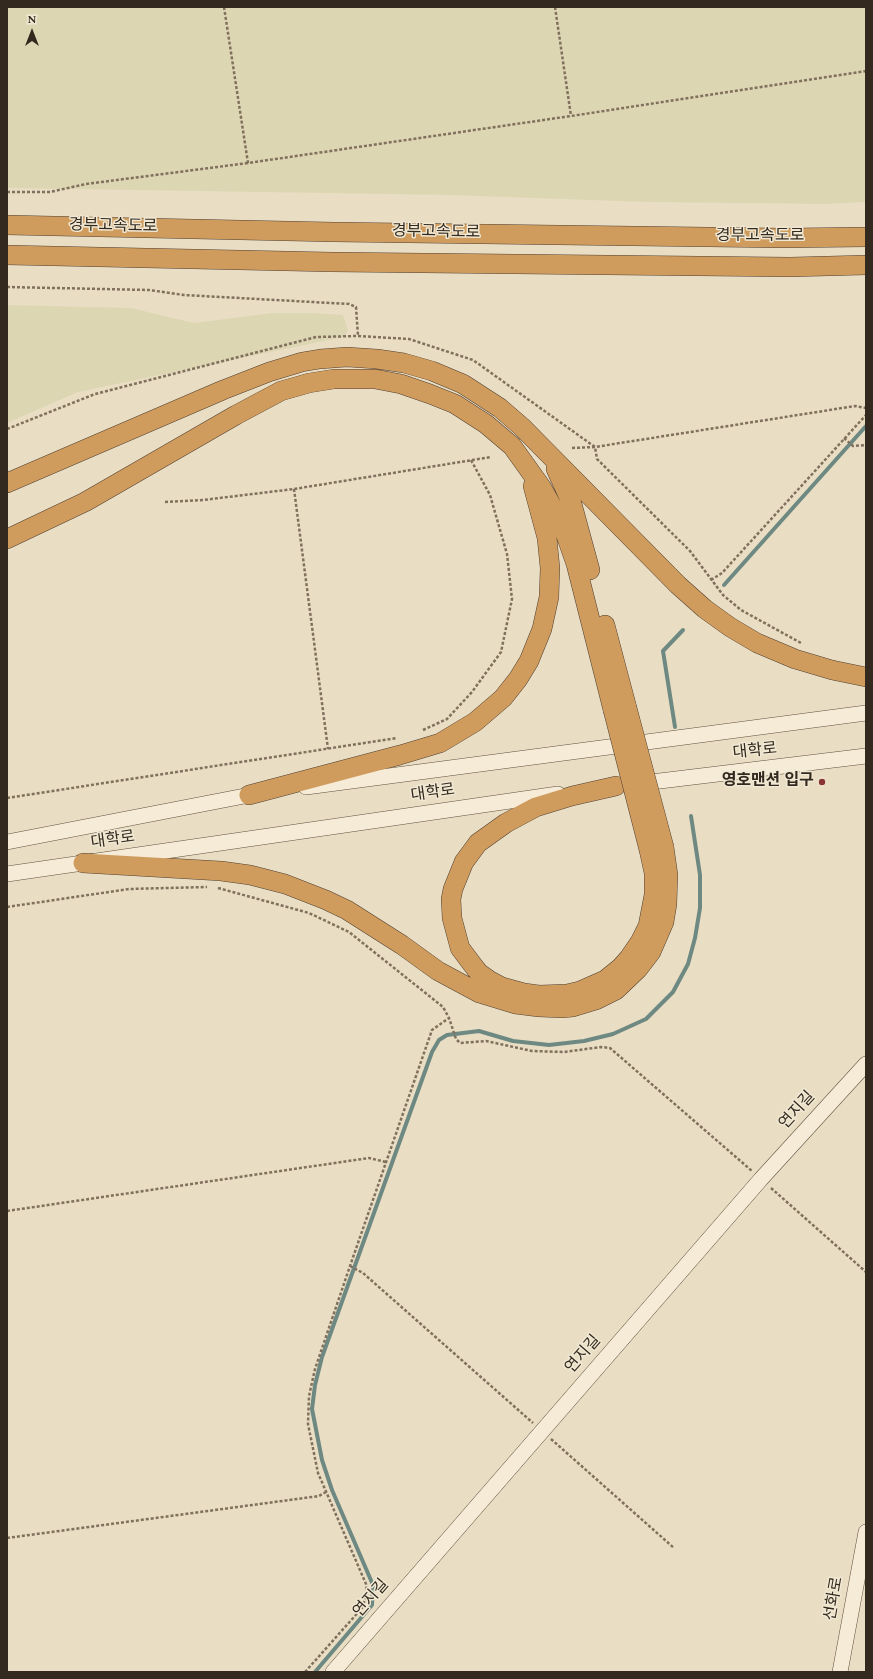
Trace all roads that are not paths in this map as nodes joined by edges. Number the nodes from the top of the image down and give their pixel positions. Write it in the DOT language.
graph roads {
  1 [pos="7,225"];
  2 [pos="866,237"];
  3 [pos="7,255"];
  4 [pos="866,265"];
  5 [pos="536,442"];
  6 [pos="517,453"];
  7 [pos="7,483"];
  8 [pos="7,539"];
  9 [pos="866,677"];
  10 [pos="620,709"];
  11 [pos="866,713"];
  12 [pos="866,756"];
  13 [pos="616,786"];
  14 [pos="249,795"];
  15 [pos="7,842"];
  16 [pos="656,848"];
  17 [pos="83,863"];
  18 [pos="7,874"];
  19 [pos="866,1064"];
  20 [pos="866,1532"];
  21 [pos="333,1672"];
  22 [pos="840,1672"];
  1 -- 2 [label="highway, 경부고속도로"];
  3 -- 4 [label="highway, 경부고속도로"];
  5 -- 7 [label="highway"];
  5 -- 9 [label="highway"];
  5 -- 10 [label="highway"];
  6 -- 8 [label="highway"];
  6 -- 10 [label="highway"];
  6 -- 14 [label="highway"];
  10 -- 16 [label="highway, bridge"];
  11 -- 14 [label="main road"];
  12 -- 13 [label="main road, 대학로"];
  13 -- 16 [label="highway"];
  13 -- 17 [label="main road, 대학로"];
  14 -- 15 [label="main road"];
  16 -- 17 [label="highway"];
  17 -- 18 [label="main road, 대학로"];
  19 -- 21 [label="main road, 연지길"];
  20 -- 22 [label="main road, 선화로"];
}
